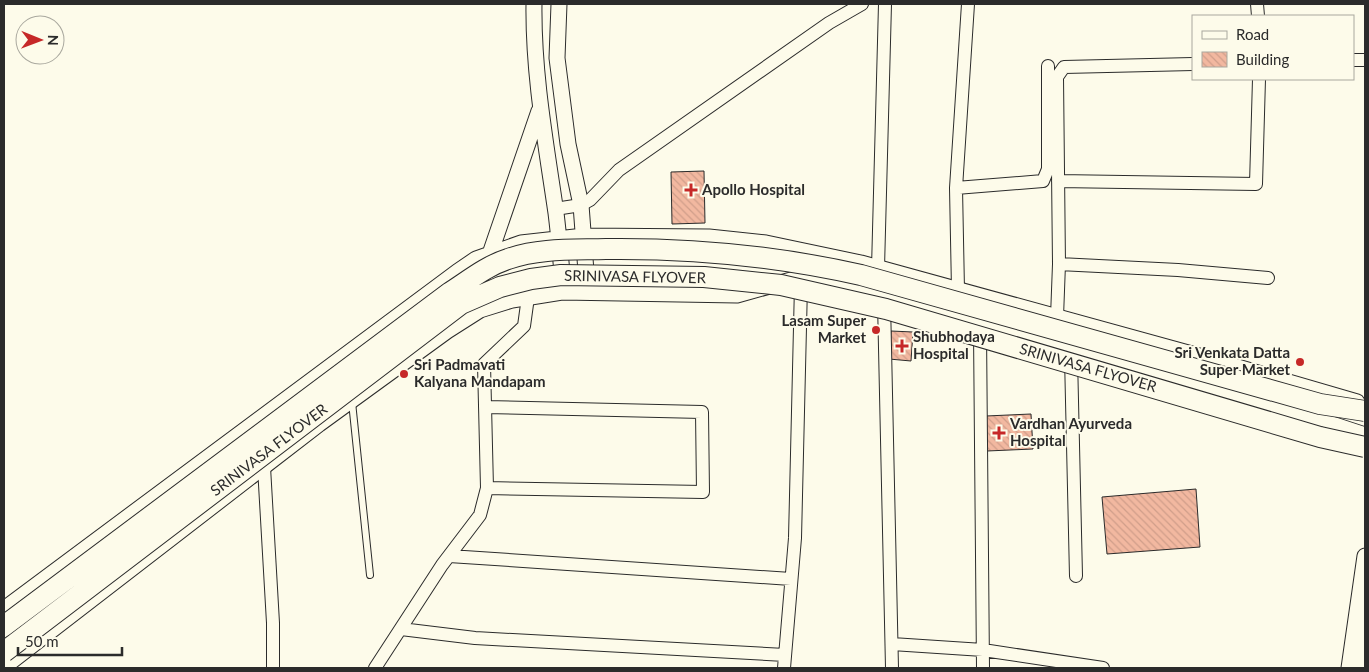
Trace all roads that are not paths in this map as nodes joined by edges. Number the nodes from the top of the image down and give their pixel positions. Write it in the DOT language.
graph roads {
  1 [pos="534,4"];
  2 [pos="559,4"];
  3 [pos="862,4"];
  4 [pos="885,4"];
  5 [pos="968,4"];
  6 [pos="1192,64"];
  7 [pos="1048,66"];
  8 [pos="1259,80"];
  9 [pos="541,107"];
  10 [pos="1058,181"];
  11 [pos="956,188"];
  12 [pos="581,206"];
  13 [pos="555,209"];
  14 [pos="584,236"];
  15 [pos="558,239"];
  16 [pos="490,254"];
  17 [pos="1059,264"];
  18 [pos="878,268"];
  19 [pos="802,277"];
  20 [pos="1268,278"];
  21 [pos="958,290"];
  22 [pos="564,292"];
  23 [pos="588,293"];
  24 [pos="884,297"];
  25 [pos="528,298"];
  26 [pos="1057,317"];
  27 [pos="980,324"];
  28 [pos="1071,349"];
  29 [pos="352,401"];
  30 [pos="1365,405"];
  31 [pos="485,407"];
  32 [pos="1365,411"];
  33 [pos="1365,435"];
  34 [pos="1365,447"];
  35 [pos="264,467"];
  36 [pos="487,488"];
  37 [pos="449,556"];
  38 [pos="1365,556"];
  39 [pos="370,575"];
  40 [pos="1076,576"];
  41 [pos="791,579"];
  42 [pos="4,609"];
  43 [pos="1365,623"];
  44 [pos="4,626"];
  45 [pos="400,629"];
  46 [pos="892,644"];
  47 [pos="983,650"];
  48 [pos="4,652"];
  49 [pos="784,662"];
  50 [pos="4,667"];
  51 [pos="272,668"];
  52 [pos="375,668"];
  53 [pos="892,668"];
  54 [pos="983,668"];
  55 [pos="1103,668"];
  56 [pos="1349,668"];
  57 [pos="1360,668"];
  1 -- 9 [label="street"];
  2 -- 12 [label="street"];
  3 -- 12 [label="street"];
  4 -- 18 [label="street"];
  5 -- 11 [label="street"];
  6 -- 10 [label="street"];
  7 -- 11 [label="street"];
  8 -- 10 [label="street"];
  9 -- 13 [label="street"];
  9 -- 16 [label="street"];
  10 -- 17 [label="street"];
  11 -- 21 [label="street"];
  12 -- 13 [label="street"];
  12 -- 14 [label="street"];
  13 -- 15 [label="street"];
  14 -- 15 [label="street"];
  14 -- 18 [label="street"];
  14 -- 23 [label="street"];
  15 -- 16 [label="street"];
  15 -- 22 [label="street"];
  16 -- 42 [label="street"];
  17 -- 20 [label="street"];
  17 -- 26 [label="street"];
  18 -- 21 [label="street"];
  19 -- 23 [label="street"];
  19 -- 24 [label="street"];
  19 -- 41 [label="street"];
  21 -- 26 [label="street"];
  22 -- 23 [label="street"];
  22 -- 25 [label="street"];
  24 -- 27 [label="street"];
  24 -- 46 [label="street"];
  25 -- 29 [label="street"];
  25 -- 31 [label="street"];
  26 -- 30 [label="street"];
  27 -- 28 [label="street"];
  27 -- 47 [label="street"];
  28 -- 33 [label="street"];
  28 -- 40 [label="street"];
  29 -- 35 [label="street"];
  29 -- 39 [label="lane"];
  31 -- 36 [label="street"];
  31 -- 36 [label="street"];
  32 -- 44 [label="main road, SRINIVASA FLYOVER, bridge"];
  34 -- 48 [label="main road, SRINIVASA FLYOVER, bridge"];
  35 -- 50 [label="street"];
  35 -- 51 [label="street"];
  36 -- 37 [label="street"];
  37 -- 41 [label="street"];
  37 -- 45 [label="street"];
  38 -- 56 [label="street"];
  41 -- 49 [label="street"];
  43 -- 57 [label="main road"];
  45 -- 49 [label="street"];
  45 -- 52 [label="street"];
  46 -- 47 [label="street"];
  46 -- 53 [label="street"];
  47 -- 54 [label="street"];
  47 -- 55 [label="street"];
}
